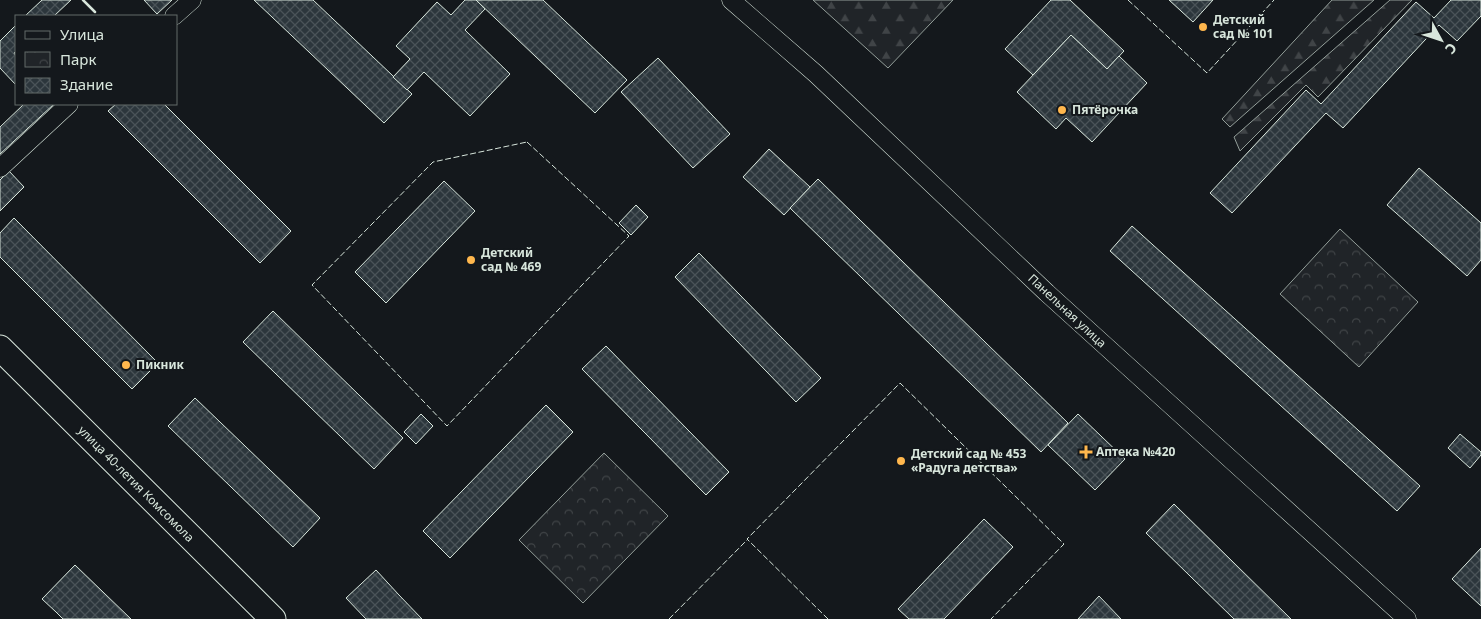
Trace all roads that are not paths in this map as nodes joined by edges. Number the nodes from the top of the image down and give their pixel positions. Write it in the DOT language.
graph roads {
  1 [pos="192,0"];
  2 [pos="730,0"];
  3 [pos="175,15"];
  4 [pos="68,105"];
  5 [pos="0,168"];
  6 [pos="0,348"];
  7 [pos="273,619"];
  8 [pos="1406,619"];
  1 -- 3 [label="street"];
  2 -- 8 [label="street, Панельная улица"];
  4 -- 5 [label="street"];
  6 -- 7 [label="main road, улица 40-летия Комсомола"];
}
